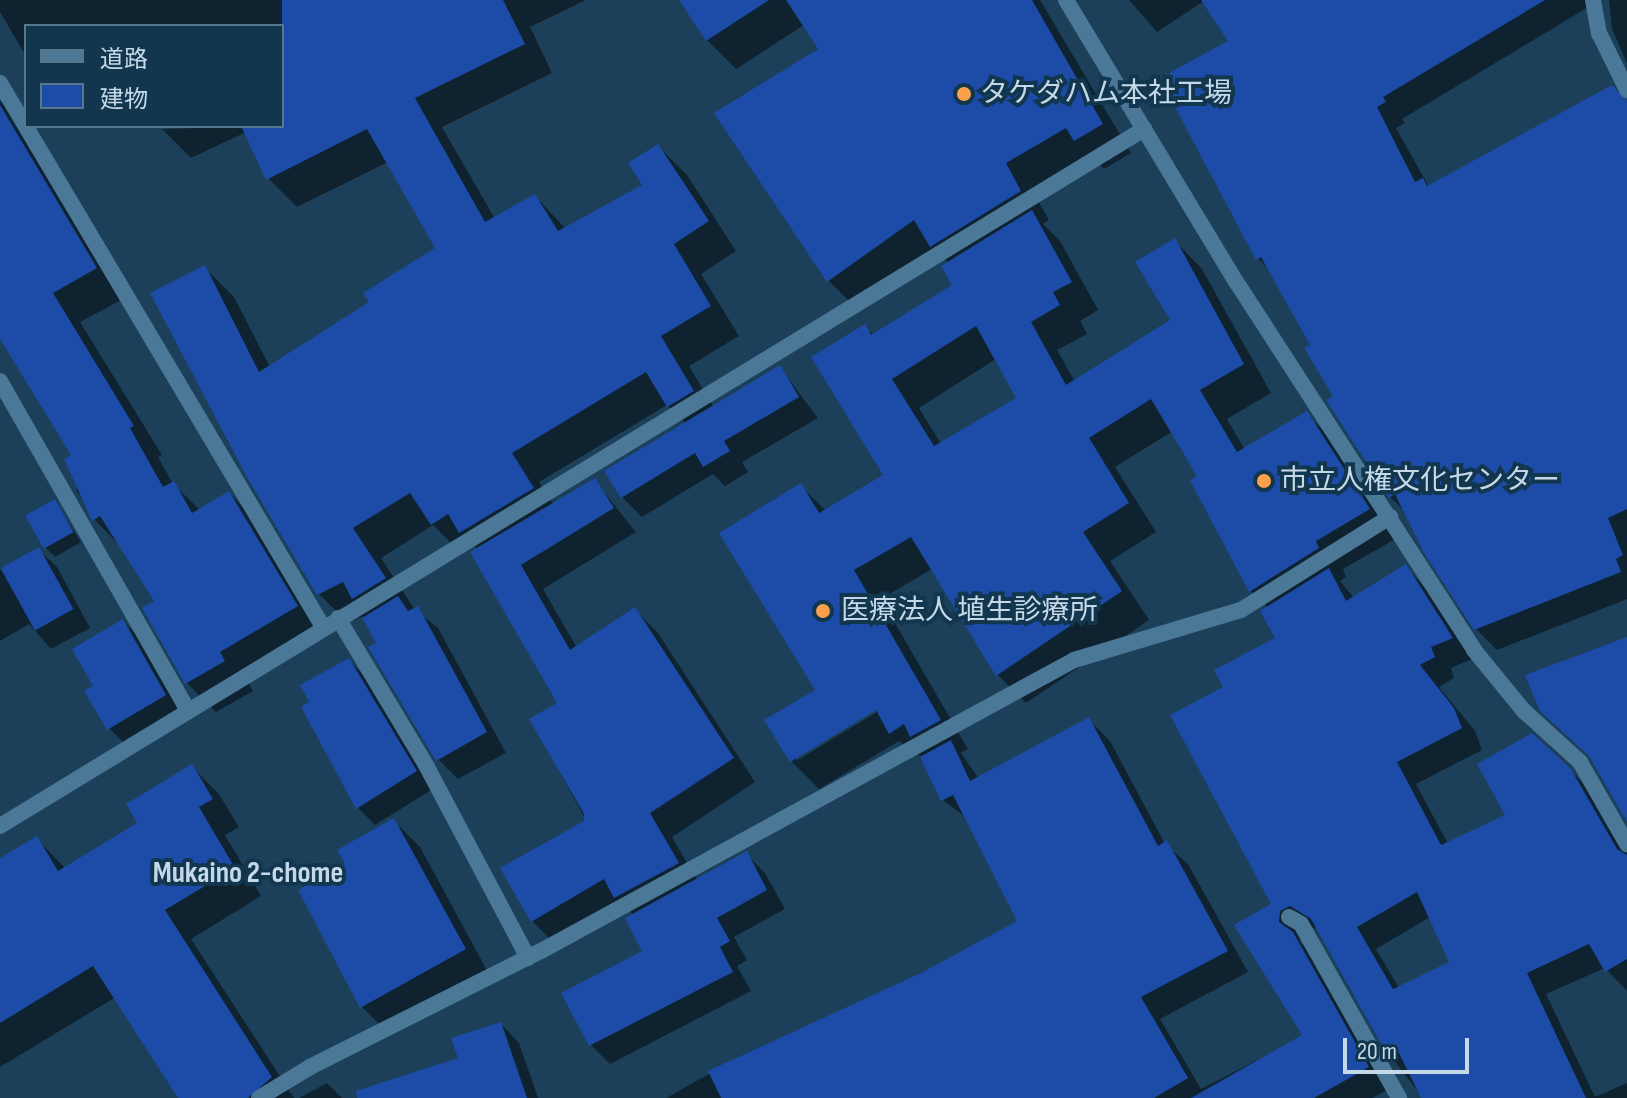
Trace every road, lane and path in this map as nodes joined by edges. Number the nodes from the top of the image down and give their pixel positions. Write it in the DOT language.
graph roads {
  1 [pos="1066,0"];
  2 [pos="1593,0"];
  3 [pos="0,83"];
  4 [pos="1627,90"];
  5 [pos="24,123"];
  6 [pos="27,128"];
  7 [pos="1144,129"];
  8 [pos="0,381"];
  9 [pos="1390,517"];
  10 [pos="338,618"];
  11 [pos="323,627"];
  12 [pos="188,711"];
  13 [pos="0,826"];
  14 [pos="1627,844"];
  15 [pos="1289,917"];
  16 [pos="528,958"];
  17 [pos="259,1098"];
  18 [pos="1399,1098"];
  1 -- 7 [label="street"];
  2 -- 4 [label="street"];
  3 -- 5 [label="street"];
  6 -- 11 [label="street"];
  7 -- 9 [label="street"];
  7 -- 10 [label="street"];
  8 -- 12 [label="street"];
  9 -- 14 [label="street"];
  9 -- 16 [label="street"];
  10 -- 11 [label="street"];
  10 -- 16 [label="street"];
  11 -- 12 [label="street"];
  12 -- 13 [label="street"];
  15 -- 18 [label="street"];
  16 -- 17 [label="street"];
}
